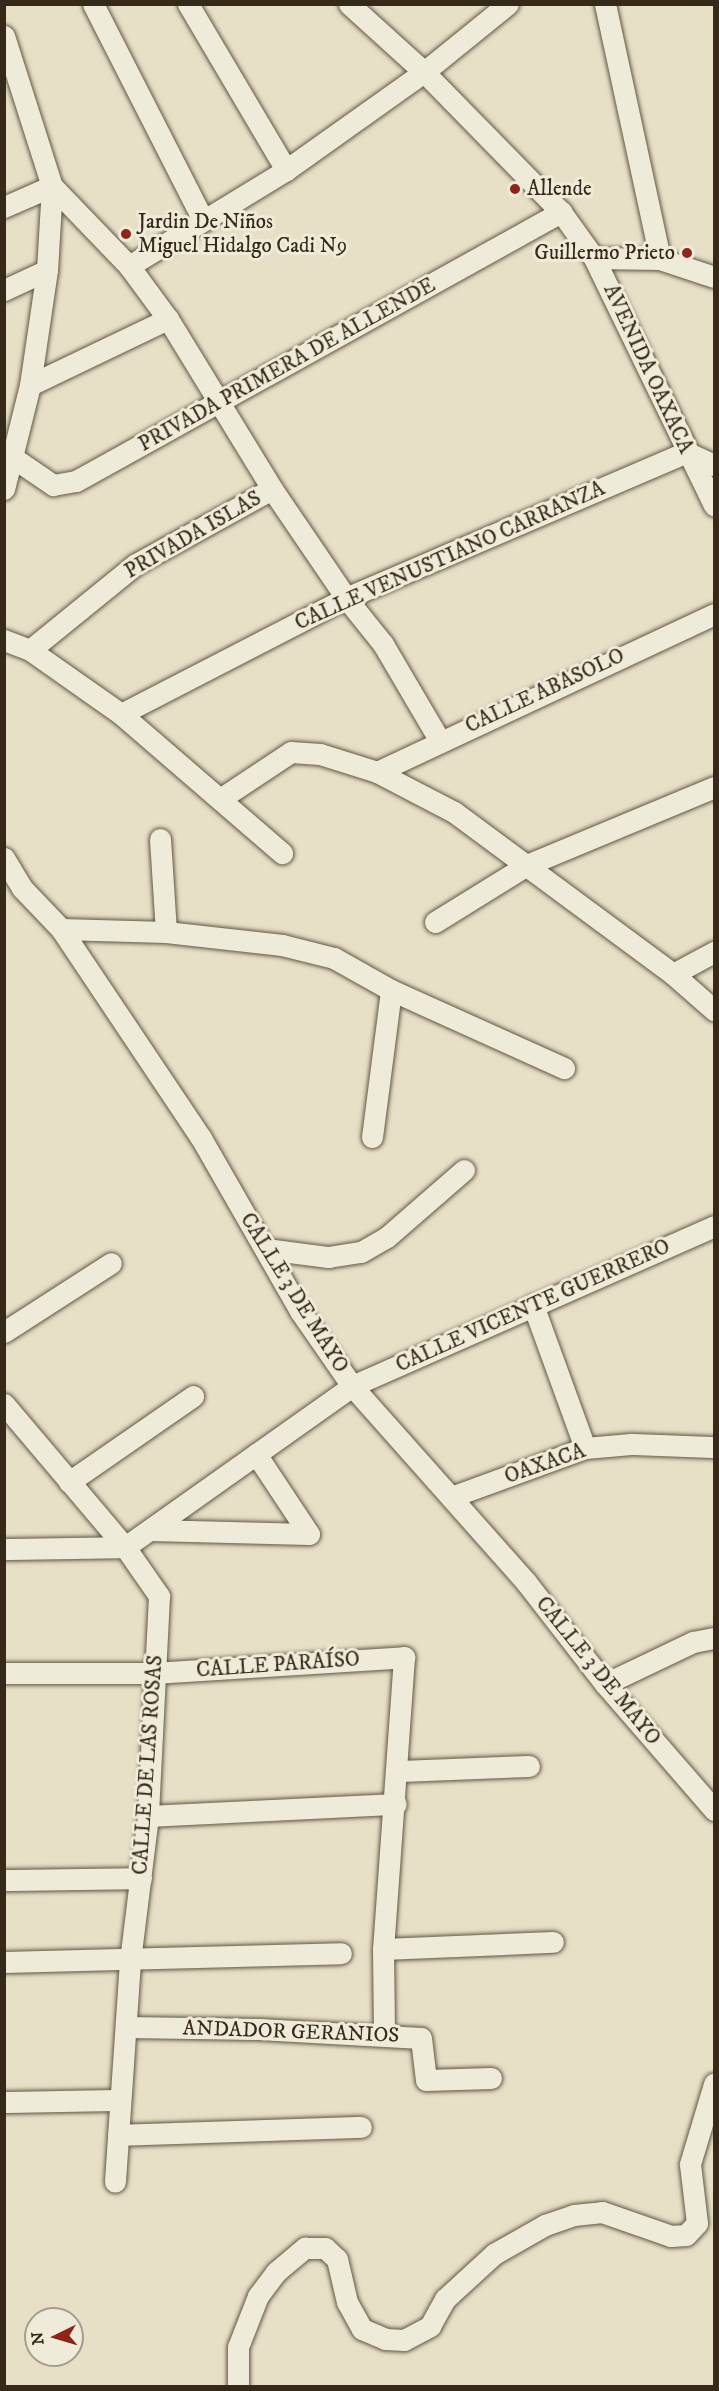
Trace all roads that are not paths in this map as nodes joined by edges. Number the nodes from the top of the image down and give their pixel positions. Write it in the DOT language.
graph roads {
  1 [pos="93,4"];
  2 [pos="188,4"];
  3 [pos="349,4"];
  4 [pos="508,4"];
  5 [pos="605,4"];
  6 [pos="4,36"];
  7 [pos="424,72"];
  8 [pos="286,170"];
  9 [pos="52,186"];
  10 [pos="4,207"];
  11 [pos="561,212"];
  12 [pos="203,220"];
  13 [pos="594,258"];
  14 [pos="660,259"];
  15 [pos="129,266"];
  16 [pos="47,270"];
  17 [pos="714,277"];
  18 [pos="4,290"];
  19 [pos="168,319"];
  20 [pos="30,385"];
  21 [pos="219,401"];
  22 [pos="686,452"];
  23 [pos="8,458"];
  24 [pos="714,465"];
  25 [pos="4,489"];
  26 [pos="272,489"];
  27 [pos="714,505"];
  28 [pos="346,598"];
  29 [pos="714,614"];
  30 [pos="4,640"];
  31 [pos="30,650"];
  32 [pos="121,714"];
  33 [pos="440,741"];
  34 [pos="377,772"];
  35 [pos="714,787"];
  36 [pos="220,799"];
  37 [pos="160,839"];
  38 [pos="282,853"];
  39 [pos="4,858"];
  40 [pos="527,865"];
  41 [pos="435,922"];
  42 [pos="61,929"];
  43 [pos="166,932"];
  44 [pos="714,952"];
  45 [pos="673,974"];
  46 [pos="391,990"];
  47 [pos="714,1011"];
  48 [pos="564,1068"];
  49 [pos="372,1137"];
  50 [pos="464,1170"];
  51 [pos="714,1226"];
  52 [pos="266,1249"];
  53 [pos="111,1263"];
  54 [pos="532,1305"];
  55 [pos="4,1332"];
  56 [pos="352,1386"];
  57 [pos="194,1396"];
  58 [pos="4,1404"];
  59 [pos="714,1447"];
  60 [pos="585,1448"];
  61 [pos="256,1455"];
  62 [pos="69,1482"];
  63 [pos="451,1497"];
  64 [pos="150,1530"];
  65 [pos="125,1547"];
  66 [pos="4,1549"];
  67 [pos="714,1638"];
  68 [pos="153,1672"];
  69 [pos="4,1673"];
  70 [pos="605,1684"];
  71 [pos="529,1766"];
  72 [pos="398,1771"];
  73 [pos="396,1804"];
  74 [pos="714,1810"];
  75 [pos="148,1816"];
  76 [pos="141,1878"];
  77 [pos="4,1880"];
  78 [pos="553,1942"];
  79 [pos="383,1949"];
  80 [pos="341,1953"];
  81 [pos="130,1961"];
  82 [pos="4,1962"];
  83 [pos="126,2027"];
  84 [pos="384,2034"];
  85 [pos="491,2078"];
  86 [pos="714,2084"];
  87 [pos="118,2100"];
  88 [pos="4,2102"];
  89 [pos="360,2127"];
  90 [pos="118,2135"];
  91 [pos="115,2181"];
  92 [pos="238,2386"];
  1 -- 12 [label="street"];
  2 -- 8 [label="street"];
  3 -- 7 [label="street, AVENIDA OAXACA"];
  4 -- 7 [label="street"];
  5 -- 14 [label="street"];
  6 -- 9 [label="street"];
  7 -- 8 [label="street"];
  7 -- 11 [label="street, AVENIDA OAXACA"];
  8 -- 12 [label="street"];
  9 -- 10 [label="street"];
  9 -- 15 [label="street"];
  9 -- 16 [label="street"];
  11 -- 13 [label="street, AVENIDA OAXACA"];
  11 -- 21 [label="street, PRIVADA PRIMERA DE ALLENDE"];
  12 -- 15 [label="street"];
  13 -- 14 [label="street"];
  13 -- 22 [label="street, AVENIDA OAXACA"];
  14 -- 17 [label="street"];
  15 -- 19 [label="street"];
  16 -- 18 [label="street"];
  16 -- 20 [label="street"];
  19 -- 20 [label="street"];
  19 -- 21 [label="street"];
  20 -- 23 [label="street"];
  21 -- 23 [label="street, PRIVADA PRIMERA DE ALLENDE"];
  21 -- 26 [label="street"];
  22 -- 24 [label="street"];
  22 -- 27 [label="street, AVENIDA OAXACA"];
  22 -- 28 [label="street, CALLE VENUSTIANO CARRANZA"];
  23 -- 25 [label="street"];
  26 -- 28 [label="street"];
  26 -- 31 [label="street, PRIVADA ISLAS"];
  28 -- 32 [label="street, CALLE VENUSTIANO CARRANZA"];
  28 -- 33 [label="street"];
  29 -- 33 [label="street, CALLE ABASOLO"];
  30 -- 31 [label="street"];
  31 -- 32 [label="street"];
  32 -- 36 [label="street"];
  33 -- 34 [label="street, CALLE ABASOLO"];
  34 -- 36 [label="street"];
  34 -- 40 [label="street"];
  35 -- 40 [label="street"];
  36 -- 38 [label="street"];
  37 -- 43 [label="street"];
  39 -- 42 [label="street, CALLE 3 DE MAYO"];
  40 -- 41 [label="street"];
  40 -- 45 [label="street"];
  42 -- 43 [label="street"];
  42 -- 52 [label="street, CALLE 3 DE MAYO"];
  43 -- 46 [label="street"];
  44 -- 45 [label="street"];
  45 -- 47 [label="street"];
  46 -- 48 [label="street"];
  46 -- 49 [label="street"];
  50 -- 52 [label="street"];
  51 -- 54 [label="street, CALLE VICENTE GUERRERO"];
  52 -- 56 [label="street, CALLE 3 DE MAYO"];
  53 -- 55 [label="street"];
  54 -- 56 [label="street, CALLE VICENTE GUERRERO"];
  54 -- 60 [label="street"];
  56 -- 61 [label="street, CALLE VICENTE GUERRERO"];
  56 -- 63 [label="street, CALLE 3 DE MAYO"];
  57 -- 62 [label="street"];
  58 -- 62 [label="street, CALLE DE LAS ROSAS"];
  59 -- 60 [label="street, OAXACA"];
  60 -- 63 [label="street, OAXACA"];
  61 -- 64 [label="street, CALLE VICENTE GUERRERO"];
  61 -- 64 [label="street"];
  62 -- 65 [label="street, CALLE DE LAS ROSAS"];
  63 -- 70 [label="street, CALLE 3 DE MAYO"];
  64 -- 65 [label="street, CALLE VICENTE GUERRERO"];
  65 -- 66 [label="street"];
  65 -- 68 [label="street, CALLE DE LAS ROSAS"];
  67 -- 70 [label="street"];
  68 -- 69 [label="street, CALLE PARAÍSO"];
  68 -- 72 [label="street, CALLE PARAÍSO"];
  68 -- 75 [label="street, CALLE DE LAS ROSAS"];
  70 -- 74 [label="street, CALLE 3 DE MAYO"];
  71 -- 72 [label="street"];
  72 -- 73 [label="street"];
  73 -- 75 [label="street"];
  73 -- 79 [label="street"];
  75 -- 76 [label="street, CALLE DE LAS ROSAS"];
  76 -- 77 [label="street"];
  76 -- 81 [label="street, CALLE DE LAS ROSAS"];
  78 -- 79 [label="street"];
  79 -- 84 [label="street"];
  80 -- 81 [label="street"];
  81 -- 82 [label="street"];
  81 -- 83 [label="street, CALLE DE LAS ROSAS"];
  83 -- 84 [label="street, ANDADOR GERANIOS"];
  83 -- 87 [label="street, CALLE DE LAS ROSAS"];
  84 -- 85 [label="street, ANDADOR GERANIOS"];
  86 -- 92 [label="street"];
  87 -- 88 [label="street"];
  87 -- 90 [label="street, CALLE DE LAS ROSAS"];
  89 -- 90 [label="street"];
  90 -- 91 [label="street, CALLE DE LAS ROSAS"];
}
